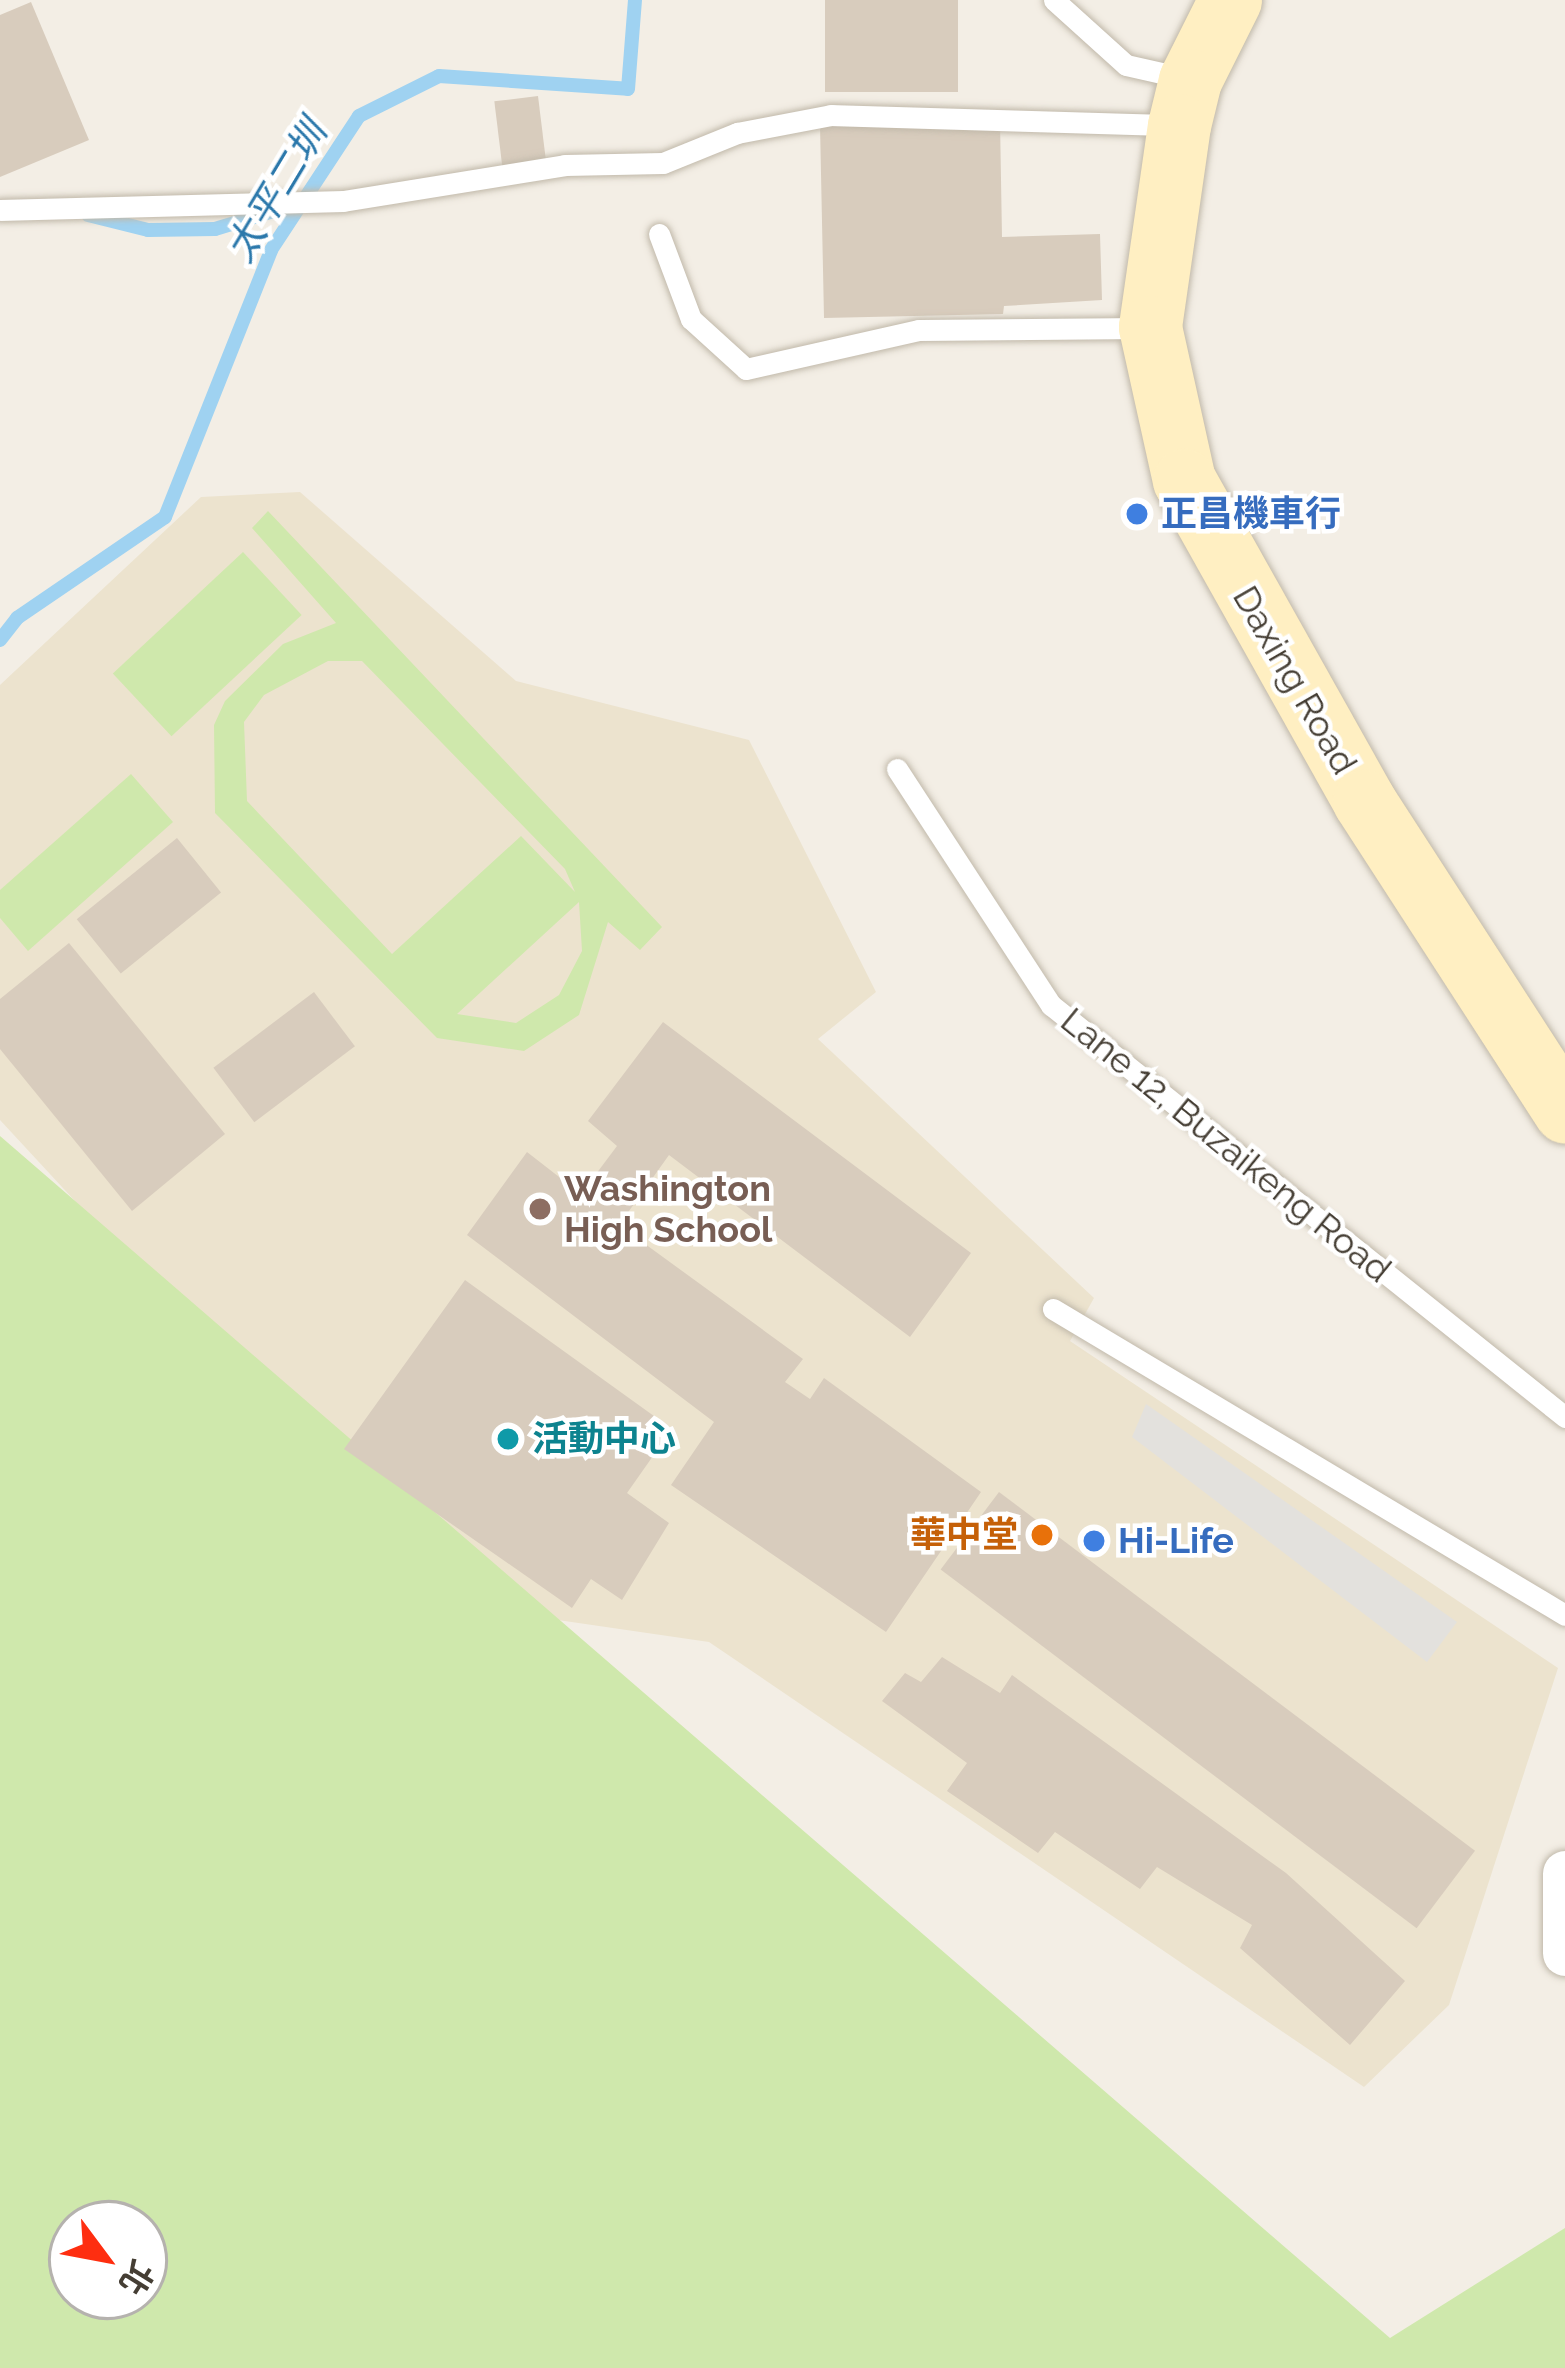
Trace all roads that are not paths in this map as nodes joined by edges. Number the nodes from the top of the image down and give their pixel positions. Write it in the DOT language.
graph roads {
  1 [pos="1054,0"];
  2 [pos="1230,0"];
  3 [pos="1184,102"];
  4 [pos="0,210"];
  5 [pos="658,234"];
  6 [pos="1150,328"];
  7 [pos="897,770"];
  8 [pos="1565,1112"];
  9 [pos="1054,1309"];
  10 [pos="1565,1417"];
  11 [pos="1565,1615"];
  12 [pos="1565,1873"];
  13 [pos="1565,1953"];
  1 -- 3 [label="lane"];
  2 -- 3 [label="main road, Daxing Road"];
  3 -- 4 [label="lane"];
  3 -- 6 [label="main road, Daxing Road"];
  5 -- 6 [label="lane"];
  6 -- 8 [label="main road, Daxing Road"];
  7 -- 10 [label="lane, Lane 12, Buzaikeng Road"];
  9 -- 11 [label="lane"];
  12 -- 13 [label="street"];
}
